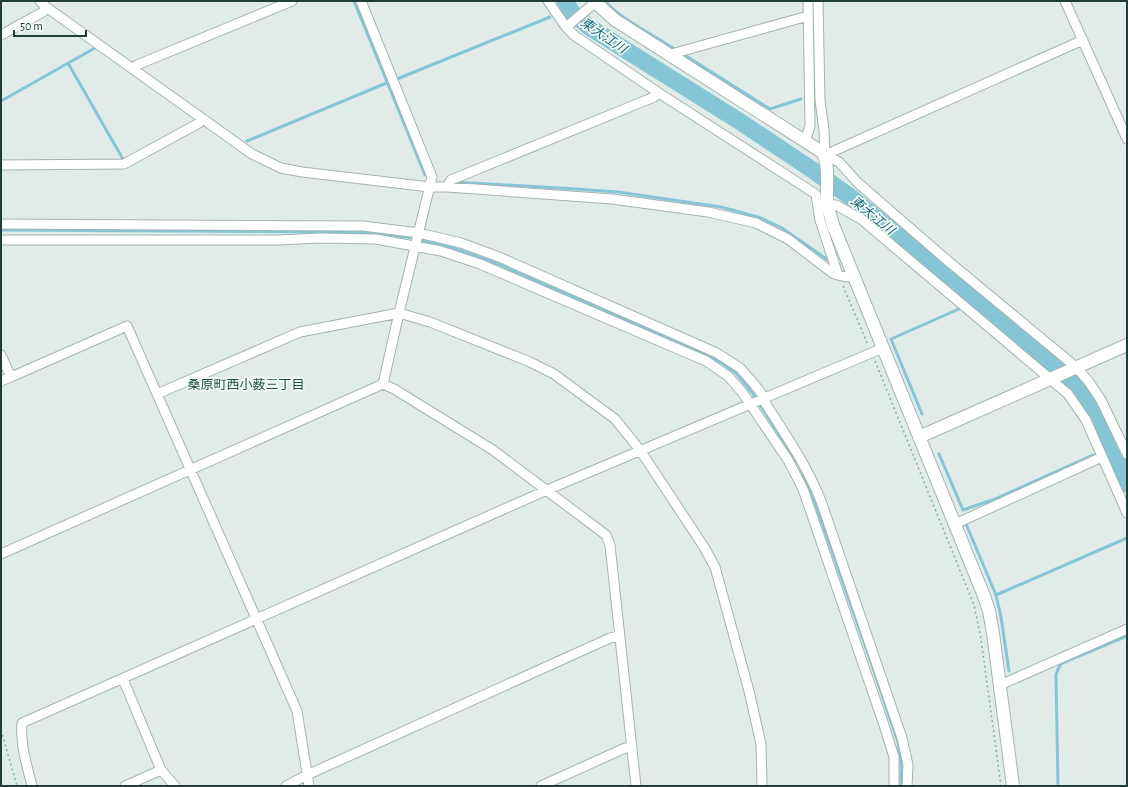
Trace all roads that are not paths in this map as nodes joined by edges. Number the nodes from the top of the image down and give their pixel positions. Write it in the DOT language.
graph roads {
  1 [pos="292,1"];
  2 [pos="361,1"];
  3 [pos="548,1"];
  4 [pos="808,1"];
  5 [pos="818,1"];
  6 [pos="1065,1"];
  7 [pos="594,3"];
  8 [pos="43,4"];
  9 [pos="808,16"];
  10 [pos="568,26"];
  11 [pos="1,36"];
  12 [pos="1083,40"];
  13 [pos="672,56"];
  14 [pos="133,68"];
  15 [pos="659,93"];
  16 [pos="202,118"];
  17 [pos="1127,139"];
  18 [pos="804,141"];
  19 [pos="826,159"];
  20 [pos="1,165"];
  21 [pos="430,187"];
  22 [pos="447,187"];
  23 [pos="828,203"];
  24 [pos="1,224"];
  25 [pos="418,239"];
  26 [pos="1,240"];
  27 [pos="854,274"];
  28 [pos="838,275"];
  29 [pos="399,314"];
  30 [pos="1127,345"];
  31 [pos="883,348"];
  32 [pos="1,355"];
  33 [pos="1074,368"];
  34 [pos="11,377"];
  35 [pos="1051,378"];
  36 [pos="1,381"];
  37 [pos="383,384"];
  38 [pos="157,394"];
  39 [pos="758,400"];
  40 [pos="919,437"];
  41 [pos="640,450"];
  42 [pos="1127,454"];
  43 [pos="1102,457"];
  44 [pos="191,470"];
  45 [pos="547,490"];
  46 [pos="1127,513"];
  47 [pos="955,524"];
  48 [pos="1,554"];
  49 [pos="257,618"];
  50 [pos="1127,629"];
  51 [pos="619,636"];
  52 [pos="123,678"];
  53 [pos="1000,685"];
  54 [pos="632,747"];
  55 [pos="161,770"];
  56 [pos="307,775"];
  57 [pos="32,786"];
  58 [pos="125,786"];
  59 [pos="175,786"];
  60 [pos="286,786"];
  61 [pos="309,786"];
  62 [pos="541,786"];
  63 [pos="636,786"];
  64 [pos="762,786"];
  65 [pos="894,786"];
  66 [pos="907,786"];
  67 [pos="1013,786"];
  1 -- 14 [label="street"];
  2 -- 21 [label="street"];
  3 -- 10 [label="street"];
  4 -- 9 [label="street"];
  5 -- 19 [label="street"];
  6 -- 12 [label="street"];
  7 -- 10 [label="street"];
  7 -- 13 [label="street"];
  8 -- 11 [label="street"];
  8 -- 14 [label="street"];
  9 -- 13 [label="street"];
  9 -- 18 [label="street"];
  10 -- 15 [label="street"];
  12 -- 17 [label="street"];
  12 -- 19 [label="street"];
  13 -- 18 [label="street"];
  14 -- 16 [label="street"];
  15 -- 22 [label="street"];
  15 -- 28 [label="street"];
  16 -- 20 [label="street"];
  16 -- 21 [label="street"];
  18 -- 19 [label="street"];
  19 -- 23 [label="street"];
  19 -- 33 [label="street"];
  21 -- 22 [label="street"];
  21 -- 25 [label="street"];
  22 -- 28 [label="street"];
  23 -- 27 [label="street"];
  23 -- 35 [label="street"];
  24 -- 25 [label="street"];
  25 -- 26 [label="street"];
  25 -- 29 [label="street"];
  25 -- 39 [label="street"];
  25 -- 39 [label="street"];
  27 -- 28 [label="street"];
  27 -- 31 [label="street"];
  29 -- 37 [label="street"];
  29 -- 38 [label="street"];
  29 -- 41 [label="street"];
  30 -- 33 [label="street"];
  31 -- 39 [label="street"];
  31 -- 40 [label="street"];
  32 -- 34 [label="street"];
  33 -- 35 [label="street"];
  33 -- 42 [label="street"];
  34 -- 36 [label="street"];
  34 -- 38 [label="street"];
  35 -- 40 [label="street"];
  35 -- 43 [label="street"];
  37 -- 44 [label="street"];
  37 -- 45 [label="street"];
  38 -- 44 [label="street"];
  39 -- 41 [label="street"];
  39 -- 65 [label="street"];
  39 -- 66 [label="street"];
  40 -- 47 [label="street"];
  41 -- 45 [label="street"];
  41 -- 64 [label="street"];
  43 -- 46 [label="street"];
  43 -- 47 [label="street"];
  44 -- 48 [label="street"];
  44 -- 49 [label="street"];
  45 -- 49 [label="street"];
  45 -- 51 [label="street"];
  47 -- 53 [label="street"];
  49 -- 52 [label="street"];
  49 -- 56 [label="street"];
  50 -- 53 [label="street"];
  51 -- 54 [label="street"];
  51 -- 56 [label="street"];
  52 -- 55 [label="street"];
  52 -- 57 [label="street"];
  53 -- 67 [label="street"];
  54 -- 62 [label="street"];
  54 -- 63 [label="street"];
  55 -- 58 [label="street"];
  55 -- 59 [label="street"];
  56 -- 60 [label="street"];
  56 -- 61 [label="street"];
}
